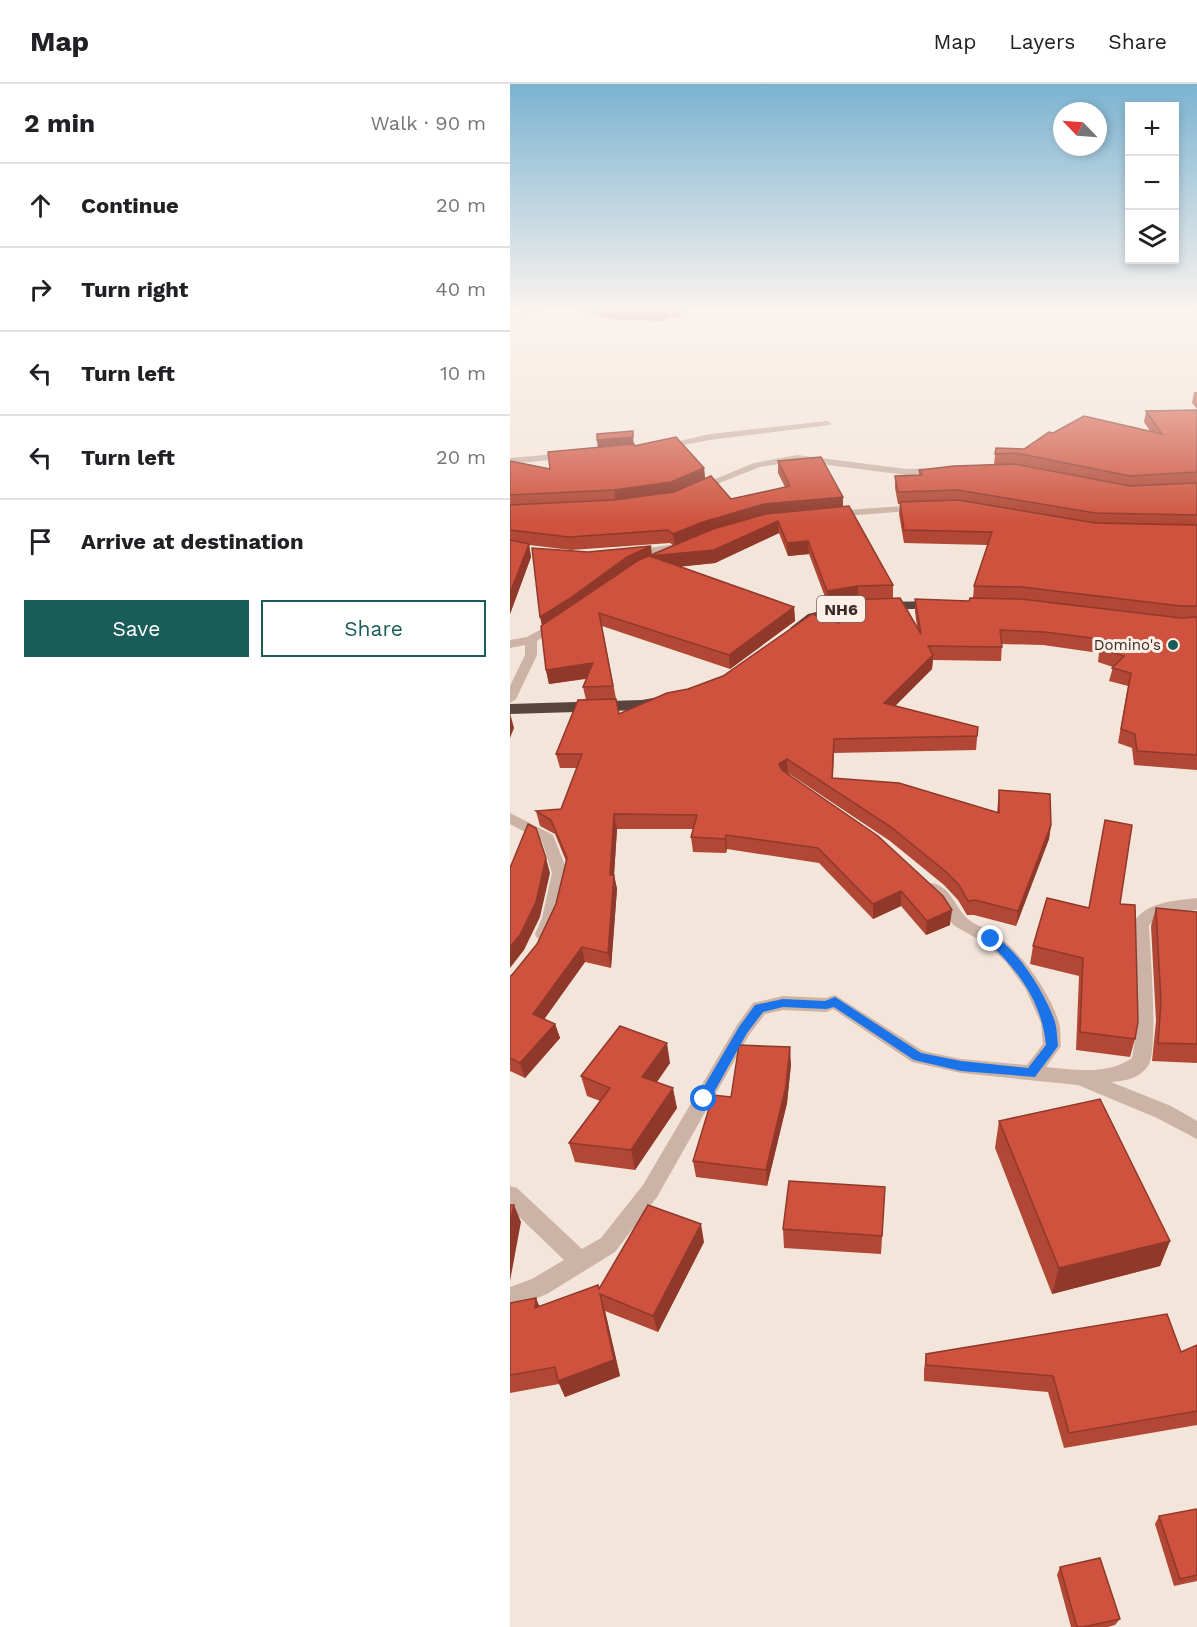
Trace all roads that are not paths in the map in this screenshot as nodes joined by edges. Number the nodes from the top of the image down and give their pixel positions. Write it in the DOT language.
graph roads {
  1 [pos="827,423"];
  2 [pos="653,448"];
  3 [pos="577,455"];
  4 [pos="510,461"];
  5 [pos="945,471"];
  6 [pos="684,495"];
  7 [pos="934,508"];
  8 [pos="824,515"];
  9 [pos="698,542"];
  10 [pos="687,546"];
  11 [pos="618,555"];
  12 [pos="652,562"];
  13 [pos="949,605"];
  14 [pos="569,616"];
  15 [pos="786,635"];
  16 [pos="531,640"];
  17 [pos="510,644"];
  18 [pos="684,698"];
  19 [pos="510,699"];
  20 [pos="510,709"];
  21 [pos="510,818"];
  22 [pos="921,879"];
  23 [pos="1197,904"];
  24 [pos="537,945"];
  25 [pos="1031,1073"];
  26 [pos="1081,1078"];
  27 [pos="1197,1131"];
  28 [pos="510,1195"];
  29 [pos="580,1262"];
  30 [pos="510,1298"];
  1 -- 2 [label="street"];
  3 -- 4 [label="street"];
  5 -- 6 [label="street"];
  7 -- 8 [label="street"];
  9 -- 10 [label="street"];
  10 -- 11 [label="street"];
  10 -- 12 [label="street"];
  13 -- 15 [label="highway, NH6"];
  14 -- 16 [label="street"];
  16 -- 17 [label="street"];
  16 -- 19 [label="street"];
  18 -- 20 [label="highway"];
  21 -- 24 [label="street"];
  22 -- 25 [label="street"];
  23 -- 26 [label="street"];
  25 -- 26 [label="street"];
  25 -- 29 [label="street"];
  26 -- 27 [label="street"];
  28 -- 29 [label="street"];
  29 -- 30 [label="street"];
}
